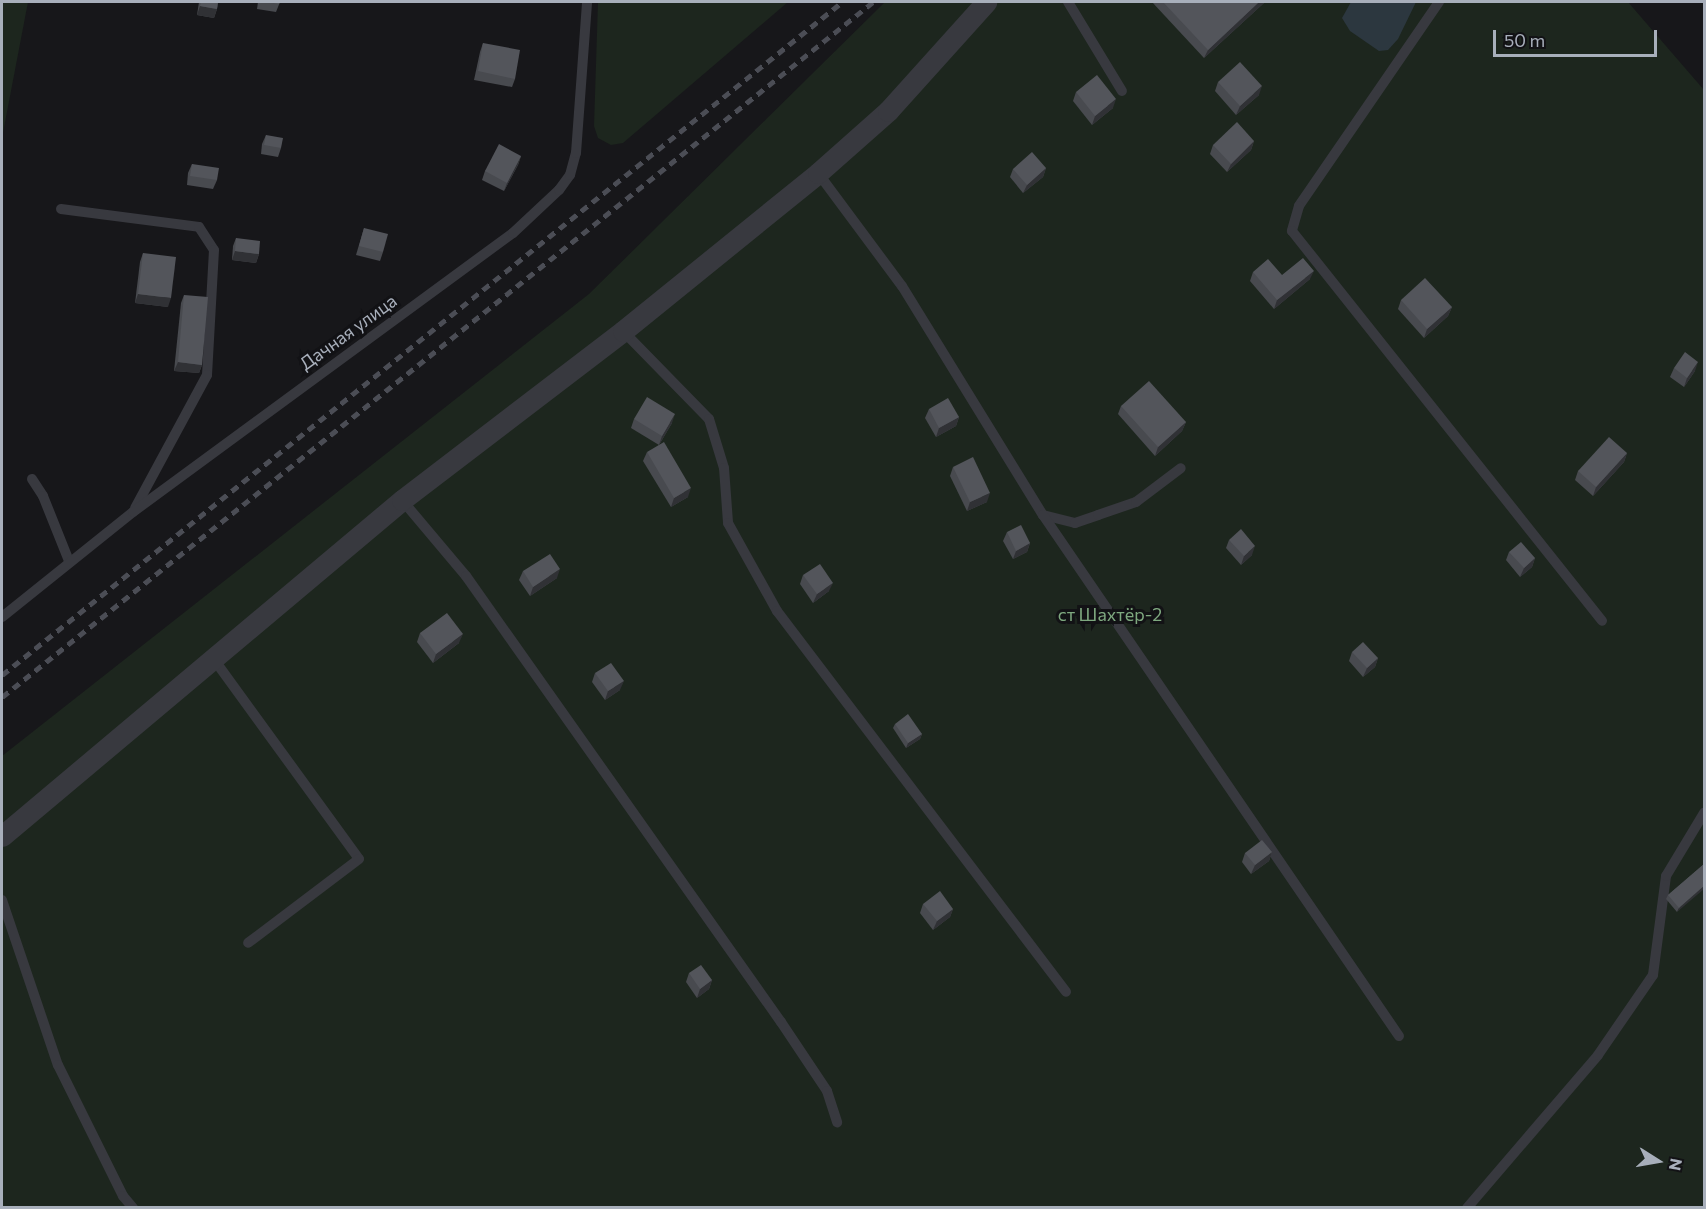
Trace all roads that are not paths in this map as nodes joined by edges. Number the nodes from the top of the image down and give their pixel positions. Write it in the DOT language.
graph roads {
  1 [pos="587,2"];
  2 [pos="986,2"];
  3 [pos="1068,2"];
  4 [pos="1439,2"];
  5 [pos="1122,91"];
  6 [pos="818,173"];
  7 [pos="61,209"];
  8 [pos="623,331"];
  9 [pos="1181,468"];
  10 [pos="32,479"];
  11 [pos="402,500"];
  12 [pos="132,512"];
  13 [pos="1043,515"];
  14 [pos="69,561"];
  15 [pos="2,617"];
  16 [pos="1602,621"];
  17 [pos="213,658"];
  18 [pos="1704,813"];
  19 [pos="2,836"];
  20 [pos="2,900"];
  21 [pos="248,943"];
  22 [pos="1066,992"];
  23 [pos="1399,1036"];
  24 [pos="837,1122"];
  25 [pos="133,1208"];
  26 [pos="1467,1208"];
  1 -- 12 [label="lane, Дачная улица"];
  2 -- 6 [label="street"];
  3 -- 5 [label="lane"];
  4 -- 16 [label="lane"];
  6 -- 8 [label="street"];
  6 -- 13 [label="lane"];
  7 -- 12 [label="lane"];
  8 -- 11 [label="street"];
  8 -- 22 [label="lane"];
  9 -- 13 [label="lane"];
  10 -- 14 [label="lane"];
  11 -- 17 [label="street"];
  11 -- 24 [label="lane"];
  12 -- 14 [label="lane, Дачная улица"];
  13 -- 23 [label="lane"];
  14 -- 15 [label="lane, Дачная улица"];
  17 -- 19 [label="street"];
  17 -- 21 [label="lane"];
  18 -- 26 [label="lane"];
  20 -- 25 [label="lane"];
}
